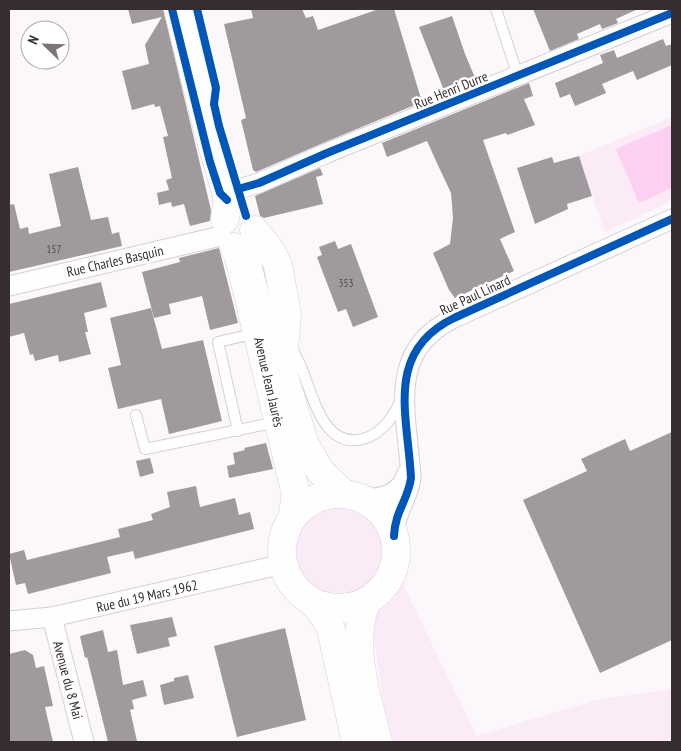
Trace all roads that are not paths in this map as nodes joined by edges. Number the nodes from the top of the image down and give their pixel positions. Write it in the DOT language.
graph roads {
  1 [pos="178,9"];
  2 [pos="191,9"];
  3 [pos="496,9"];
  4 [pos="672,13"];
  5 [pos="518,76"];
  6 [pos="238,189"];
  7 [pos="672,219"];
  8 [pos="239,231"];
  9 [pos="9,286"];
  10 [pos="257,333"];
  11 [pos="285,342"];
  12 [pos="283,370"];
  13 [pos="404,388"];
  14 [pos="136,415"];
  15 [pos="278,421"];
  16 [pos="238,431"];
  17 [pos="409,462"];
  18 [pos="354,497"];
  19 [pos="292,519"];
  20 [pos="394,536"];
  21 [pos="284,564"];
  22 [pos="366,601"];
  23 [pos="313,602"];
  24 [pos="52,617"];
  25 [pos="9,621"];
  26 [pos="84,742"];
  27 [pos="356,742"];
  28 [pos="378,742"];
  1 -- 8 [label="main road, Avenue Jean Jaurès"];
  2 -- 6 [label="main road, Avenue Jean Jaurès"];
  3 -- 5 [label="lane"];
  4 -- 5 [label="street, Rue Henri Durre"];
  5 -- 6 [label="street, Rue Henri Durre"];
  6 -- 8 [label="main road, Avenue Jean Jaurès"];
  7 -- 13 [label="street, Rue Paul Linard"];
  8 -- 9 [label="street, Rue Charles Basquin"];
  8 -- 10 [label="main road, Avenue Jean Jaurès"];
  8 -- 11 [label="main road, Avenue Jean Jaurès"];
  8 -- 12 [label="lane, Avenue Jean Jaurès"];
  10 -- 15 [label="main road, Avenue Jean Jaurès"];
  10 -- 16 [label="lane"];
  11 -- 12 [label="main road, Avenue Jean Jaurès"];
  11 -- 13 [label="lane"];
  12 -- 18 [label="main road, Avenue Jean Jaurès"];
  13 -- 17 [label="street, Rue Paul Linard"];
  14 -- 16 [label="lane"];
  15 -- 16 [label="lane"];
  15 -- 19 [label="main road, Avenue Jean Jaurès"];
  17 -- 18 [label="street, Rue Paul Linard"];
  17 -- 20 [label="street, Rue Paul Linard"];
  18 -- 19 [label="main road"];
  18 -- 20 [label="main road"];
  19 -- 21 [label="main road"];
  20 -- 22 [label="main road"];
  21 -- 23 [label="main road"];
  21 -- 24 [label="street, Rue du 19 Mars 1962"];
  22 -- 23 [label="main road"];
  22 -- 28 [label="main road"];
  23 -- 27 [label="main road"];
  24 -- 25 [label="street, Rue du 19 Mars 1962"];
  24 -- 26 [label="street, Avenue du 8 Mai"];
}
